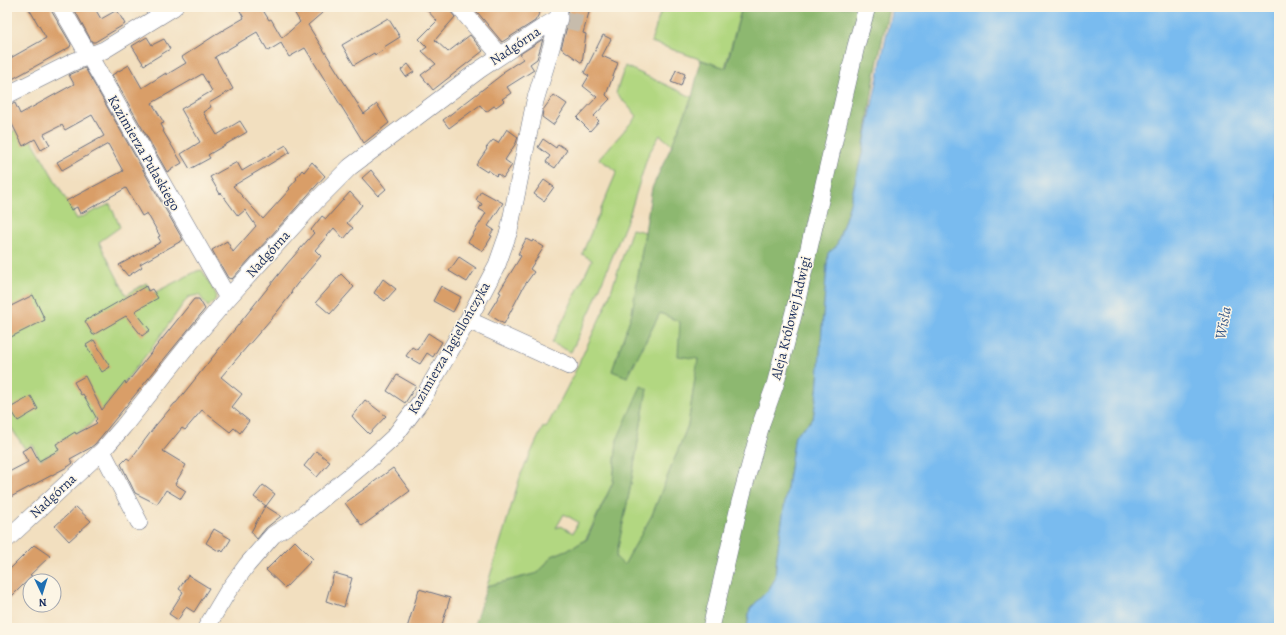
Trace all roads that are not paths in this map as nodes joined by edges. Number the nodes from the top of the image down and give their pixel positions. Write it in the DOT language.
graph roads {
  1 [pos="61,7"];
  2 [pos="174,7"];
  3 [pos="459,7"];
  4 [pos="867,7"];
  5 [pos="561,15"];
  6 [pos="500,55"];
  7 [pos="89,56"];
  8 [pos="7,95"];
  9 [pos="228,298"];
  10 [pos="468,320"];
  11 [pos="568,366"];
  12 [pos="102,451"];
  13 [pos="139,522"];
  14 [pos="7,539"];
  15 [pos="206,628"];
  16 [pos="711,628"];
  1 -- 7 [label="street, Kazimierza Pułaskiego"];
  2 -- 7 [label="street"];
  3 -- 6 [label="street"];
  4 -- 16 [label="street, Aleja Królowej Jadwigi"];
  5 -- 6 [label="street, Nadgórna"];
  5 -- 10 [label="street, Kazimierza Jagiellończyka"];
  6 -- 9 [label="street, Nadgórna"];
  7 -- 8 [label="street"];
  7 -- 9 [label="street, Kazimierza Pułaskiego"];
  9 -- 12 [label="street, Nadgórna"];
  10 -- 11 [label="street"];
  10 -- 15 [label="street, Kazimierza Jagiellończyka"];
  12 -- 13 [label="street"];
  12 -- 14 [label="street, Nadgórna"];
}
